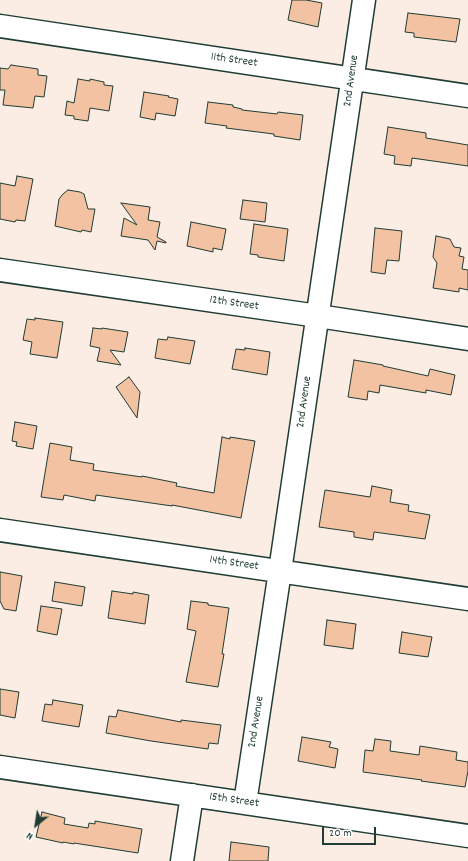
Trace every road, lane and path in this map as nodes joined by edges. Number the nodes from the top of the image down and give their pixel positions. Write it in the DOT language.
graph roads {
  1 [pos="364,0"];
  2 [pos="0,26"];
  3 [pos="352,79"];
  4 [pos="468,96"];
  5 [pos="0,270"];
  6 [pos="318,316"];
  7 [pos="468,339"];
  8 [pos="0,530"];
  9 [pos="280,571"];
  10 [pos="468,599"];
  11 [pos="0,767"];
  12 [pos="192,795"];
  13 [pos="245,803"];
  14 [pos="468,836"];
  15 [pos="182,861"];
  1 -- 3 [label="street, 2nd Avenue"];
  2 -- 3 [label="street, 11th Street"];
  3 -- 4 [label="street, 11th Street"];
  3 -- 6 [label="street, 2nd Avenue"];
  5 -- 6 [label="street, 12th Street"];
  6 -- 7 [label="street, 12th Street"];
  6 -- 9 [label="street, 2nd Avenue"];
  8 -- 9 [label="street, 14th Street"];
  9 -- 10 [label="street, 14th Street"];
  9 -- 13 [label="street, 2nd Avenue"];
  11 -- 12 [label="street, 15th Street"];
  12 -- 13 [label="street, 15th Street"];
  12 -- 15 [label="street"];
  13 -- 14 [label="street, 15th Street"];
}
